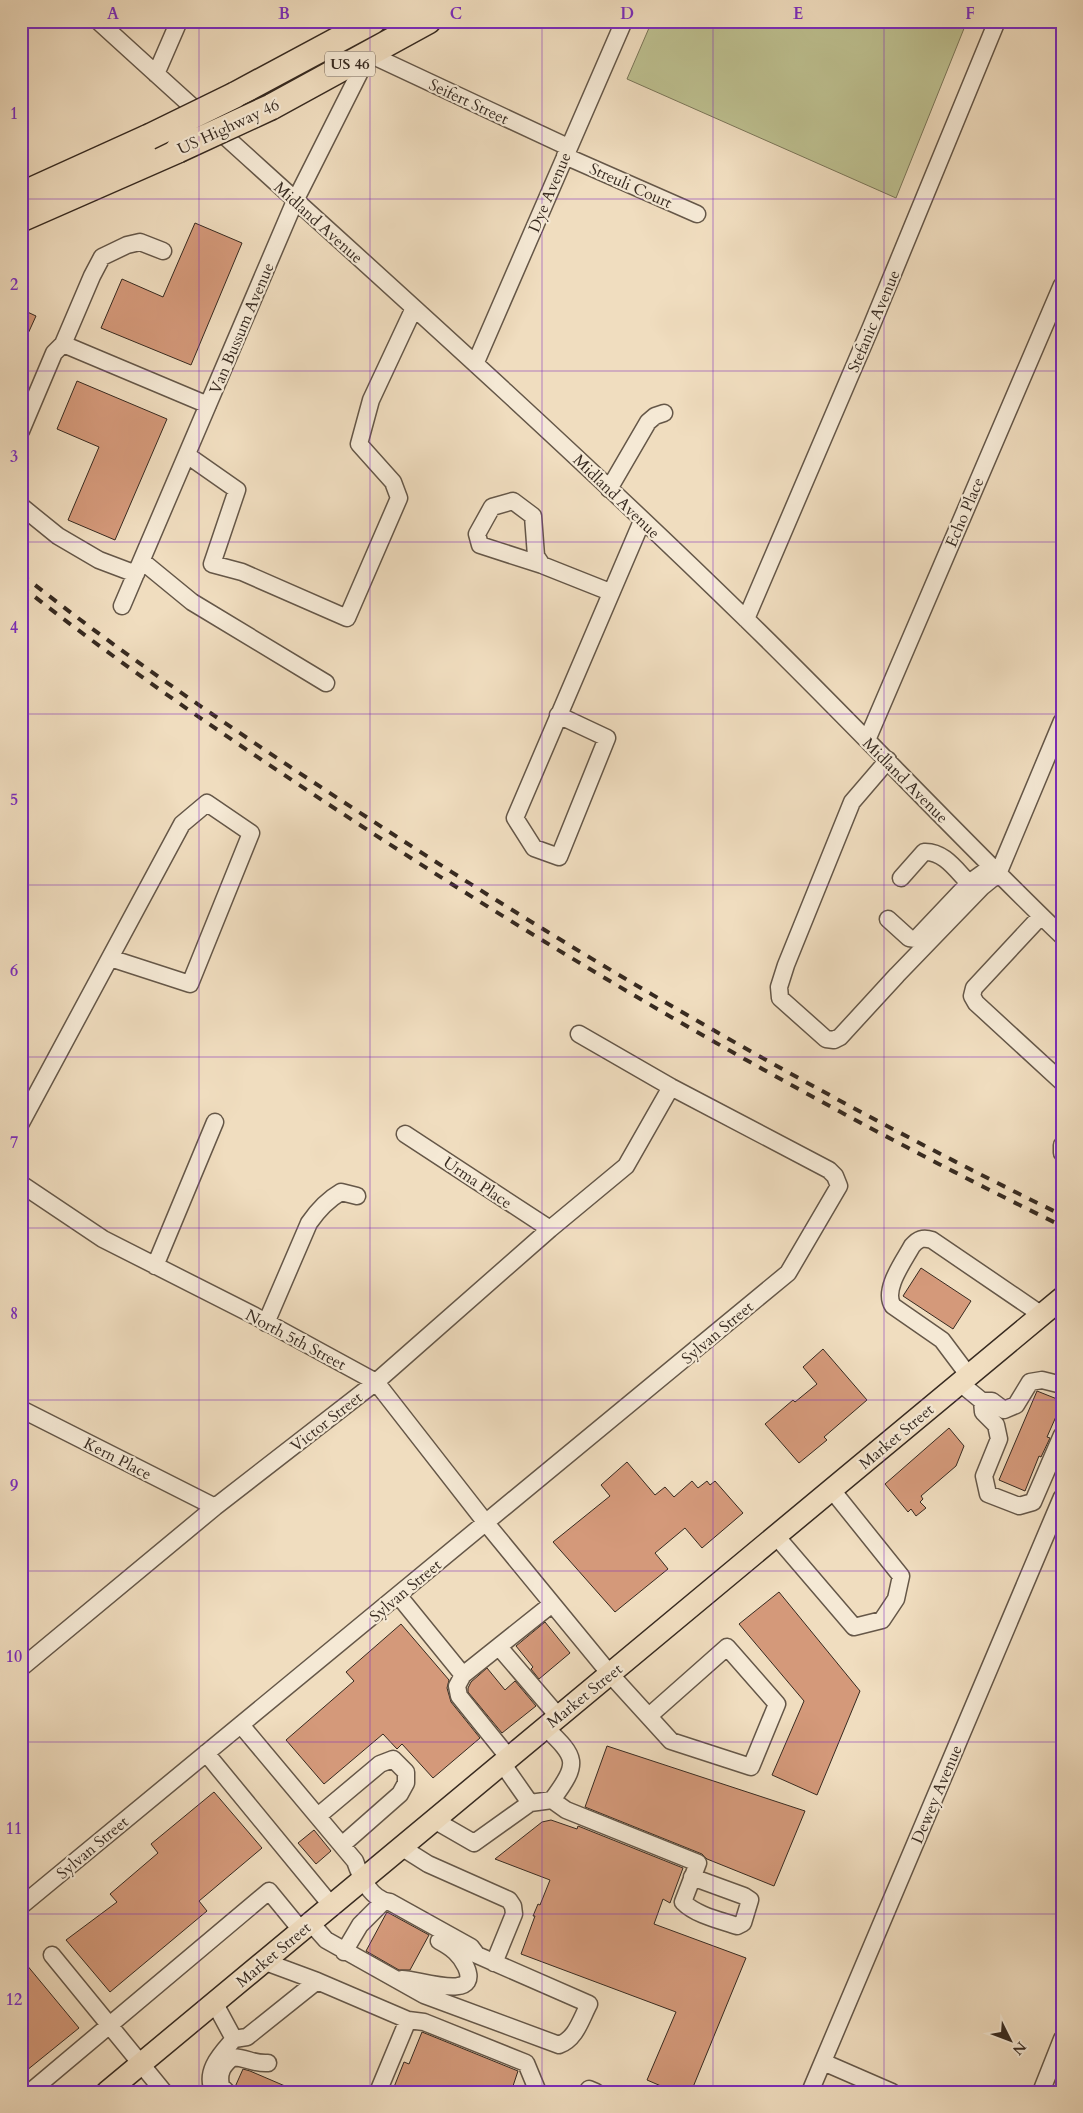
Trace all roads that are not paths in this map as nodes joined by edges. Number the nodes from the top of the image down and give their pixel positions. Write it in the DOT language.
graph roads {
  1 [pos="98,21"];
  2 [pos="179,21"];
  3 [pos="373,21"];
  4 [pos="428,21"];
  5 [pos="624,21"];
  6 [pos="997,21"];
  7 [pos="369,54"];
  8 [pos="156,74"];
  9 [pos="567,152"];
  10 [pos="21,195"];
  11 [pos="296,200"];
  12 [pos="697,214"];
  13 [pos="21,219"];
  14 [pos="163,251"];
  15 [pos="1062,285"];
  16 [pos="414,308"];
  17 [pos="63,344"];
  18 [pos="476,362"];
  19 [pos="208,405"];
  20 [pos="664,412"];
  21 [pos="21,432"];
  22 [pos="187,455"];
  23 [pos="609,488"];
  24 [pos="21,506"];
  25 [pos="642,520"];
  26 [pos="542,565"];
  27 [pos="139,568"];
  28 [pos="610,592"];
  29 [pos="122,606"];
  30 [pos="746,619"];
  31 [pos="326,683"];
  32 [pos="558,715"];
  33 [pos="1062,721"];
  34 [pos="867,740"];
  35 [pos="1058,744"];
  36 [pos="888,760"];
  37 [pos="994,871"];
  38 [pos="901,878"];
  39 [pos="969,883"];
  40 [pos="1040,916"];
  41 [pos="888,919"];
  42 [pos="1062,936"];
  43 [pos="110,958"];
  44 [pos="579,1034"];
  45 [pos="1062,1082"];
  46 [pos="671,1087"];
  47 [pos="214,1122"];
  48 [pos="21,1123"];
  49 [pos="406,1134"];
  50 [pos="1062,1145"];
  51 [pos="1062,1153"];
  52 [pos="21,1184"];
  53 [pos="358,1196"];
  54 [pos="550,1229"];
  55 [pos="156,1266"];
  56 [pos="1062,1298"];
  57 [pos="1042,1315"];
  58 [pos="266,1323"];
  59 [pos="964,1379"];
  60 [pos="376,1382"];
  61 [pos="1062,1385"];
  62 [pos="982,1401"];
  63 [pos="21,1409"];
  64 [pos="1062,1435"];
  65 [pos="832,1490"];
  66 [pos="1062,1497"];
  67 [pos="215,1507"];
  68 [pos="486,1523"];
  69 [pos="776,1536"];
  70 [pos="398,1595"];
  71 [pos="552,1604"];
  72 [pos="499,1647"];
  73 [pos="21,1668"];
  74 [pos="610,1674"];
  75 [pos="464,1675"];
  76 [pos="649,1716"];
  77 [pos="551,1722"];
  78 [pos="241,1725"];
  79 [pos="206,1753"];
  80 [pos="505,1760"];
  81 [pos="552,1800"];
  82 [pos="530,1803"];
  83 [pos="318,1816"];
  84 [pos="434,1820"];
  85 [pos="342,1845"];
  86 [pos="401,1847"];
  87 [pos="692,1877"];
  88 [pos="361,1880"];
  89 [pos="380,1904"];
  90 [pos="332,1905"];
  91 [pos="21,1906"];
  92 [pos="306,1926"];
  93 [pos="344,1952"];
  94 [pos="52,1955"];
  95 [pos="477,1955"];
  96 [pos="263,1961"];
  97 [pos="494,1963"];
  98 [pos="395,1980"];
  99 [pos="317,1981"];
  100 [pos="214,2002"];
  101 [pos="449,2004"];
  102 [pos="408,2020"];
  103 [pos="109,2025"];
  104 [pos="241,2038"];
  105 [pos="1062,2039"];
  106 [pos="823,2062"];
  107 [pos="141,2063"];
  108 [pos="268,2063"];
  109 [pos="30,2092"];
  110 [pos="107,2092"];
  111 [pos="164,2092"];
  112 [pos="214,2092"];
  113 [pos="227,2092"];
  114 [pos="378,2092"];
  115 [pos="538,2092"];
  116 [pos="587,2092"];
  117 [pos="596,2092"];
  118 [pos="810,2092"];
  119 [pos="892,2092"];
  120 [pos="1041,2092"];
  1 -- 8 [label="street, Midland Avenue"];
  2 -- 8 [label="street"];
  3 -- 10 [label="highway, US Highway 46 / US 46, bridge"];
  4 -- 7 [label="highway, US Highway 46 / US 46"];
  5 -- 9 [label="street, Dye Avenue"];
  6 -- 30 [label="street, Stefanic Avenue"];
  7 -- 9 [label="street, Seifert Street"];
  7 -- 11 [label="street, Van Bussum Avenue"];
  7 -- 13 [label="highway, US Highway 46 / US 46, bridge"];
  8 -- 11 [label="street, Midland Avenue"];
  9 -- 12 [label="street, Streuli Court"];
  9 -- 18 [label="street, Dye Avenue"];
  11 -- 16 [label="street, Midland Avenue"];
  11 -- 19 [label="street, Van Bussum Avenue"];
  14 -- 17 [label="street"];
  15 -- 34 [label="street, Echo Place"];
  16 -- 18 [label="street, Midland Avenue"];
  16 -- 22 [label="street"];
  17 -- 19 [label="street"];
  17 -- 21 [label="street"];
  18 -- 23 [label="street, Midland Avenue"];
  19 -- 22 [label="street, Van Bussum Avenue"];
  20 -- 23 [label="street"];
  22 -- 27 [label="street, Van Bussum Avenue"];
  23 -- 25 [label="street, Midland Avenue"];
  24 -- 27 [label="street"];
  25 -- 28 [label="street"];
  25 -- 30 [label="street, Midland Avenue"];
  26 -- 26 [label="street"];
  26 -- 28 [label="street"];
  27 -- 29 [label="street, Van Bussum Avenue"];
  27 -- 31 [label="street"];
  28 -- 32 [label="street"];
  30 -- 34 [label="street, Midland Avenue"];
  32 -- 32 [label="street"];
  33 -- 35 [label="street"];
  34 -- 36 [label="street, Midland Avenue"];
  35 -- 37 [label="street"];
  36 -- 37 [label="street, Midland Avenue"];
  36 -- 37 [label="street"];
  37 -- 39 [label="street"];
  37 -- 40 [label="street, Midland Avenue"];
  38 -- 39 [label="street"];
  39 -- 41 [label="street"];
  40 -- 42 [label="street, Midland Avenue"];
  40 -- 45 [label="street"];
  43 -- 43 [label="street"];
  43 -- 48 [label="street"];
  44 -- 46 [label="street"];
  46 -- 54 [label="street, Victor Street"];
  46 -- 68 [label="street, Sylvan Street"];
  47 -- 55 [label="street"];
  49 -- 54 [label="street, Urma Place"];
  50 -- 51 [label="street"];
  52 -- 55 [label="street, North 5th Street"];
  53 -- 58 [label="street"];
  54 -- 60 [label="street, Victor Street"];
  55 -- 58 [label="street, North 5th Street"];
  56 -- 57 [label="main road, Market Street"];
  57 -- 59 [label="main road, Market Street"];
  57 -- 59 [label="street"];
  58 -- 60 [label="street, North 5th Street"];
  59 -- 62 [label="street"];
  59 -- 65 [label="main road, Market Street"];
  60 -- 67 [label="street, Victor Street"];
  60 -- 68 [label="street, North 5th Street"];
  61 -- 62 [label="street"];
  62 -- 64 [label="street"];
  63 -- 67 [label="street, Kern Place"];
  65 -- 69 [label="main road, Market Street"];
  65 -- 69 [label="street"];
  66 -- 106 [label="street, Dewey Avenue"];
  67 -- 73 [label="street, Victor Street"];
  68 -- 70 [label="street, Sylvan Street"];
  68 -- 71 [label="street, North 5th Street"];
  69 -- 74 [label="main road, Market Street"];
  70 -- 75 [label="street"];
  70 -- 78 [label="street, Sylvan Street"];
  71 -- 72 [label="street"];
  71 -- 74 [label="street, North 5th Street"];
  72 -- 75 [label="street"];
  72 -- 77 [label="street"];
  74 -- 76 [label="street, North 5th Street"];
  74 -- 77 [label="main road, Market Street"];
  75 -- 80 [label="street"];
  76 -- 76 [label="street, North 5th Street"];
  77 -- 80 [label="main road, Market Street"];
  77 -- 81 [label="street"];
  78 -- 79 [label="street, Sylvan Street"];
  78 -- 83 [label="street"];
  79 -- 90 [label="street"];
  79 -- 91 [label="street, Sylvan Street"];
  80 -- 82 [label="street"];
  80 -- 84 [label="main road, Market Street"];
  81 -- 82 [label="street"];
  81 -- 87 [label="street"];
  82 -- 84 [label="street"];
  83 -- 85 [label="street"];
  83 -- 85 [label="street"];
  84 -- 86 [label="main road, Market Street"];
  85 -- 88 [label="street"];
  86 -- 88 [label="main road, Market Street"];
  86 -- 97 [label="street"];
  88 -- 89 [label="street"];
  88 -- 90 [label="main road, Market Street"];
  89 -- 93 [label="street"];
  89 -- 95 [label="street"];
  89 -- 98 [label="street"];
  90 -- 92 [label="main road, Market Street"];
  92 -- 93 [label="street"];
  92 -- 96 [label="main road, Market Street"];
  92 -- 103 [label="street"];
  93 -- 98 [label="street"];
  94 -- 103 [label="street"];
  95 -- 97 [label="street"];
  95 -- 101 [label="street"];
  96 -- 99 [label="street"];
  96 -- 100 [label="main road, Market Street"];
  97 -- 101 [label="street"];
  98 -- 101 [label="street"];
  99 -- 102 [label="street"];
  99 -- 104 [label="street"];
  100 -- 104 [label="street"];
  100 -- 107 [label="main road, Market Street"];
  102 -- 114 [label="street"];
  102 -- 115 [label="street"];
  103 -- 107 [label="street"];
  103 -- 109 [label="street"];
  104 -- 112 [label="street"];
  105 -- 120 [label="street"];
  106 -- 118 [label="street, Dewey Avenue"];
  106 -- 119 [label="street"];
  107 -- 110 [label="main road, Market Street"];
  107 -- 111 [label="street"];
  108 -- 113 [label="street"];
  116 -- 117 [label="street"];
}
